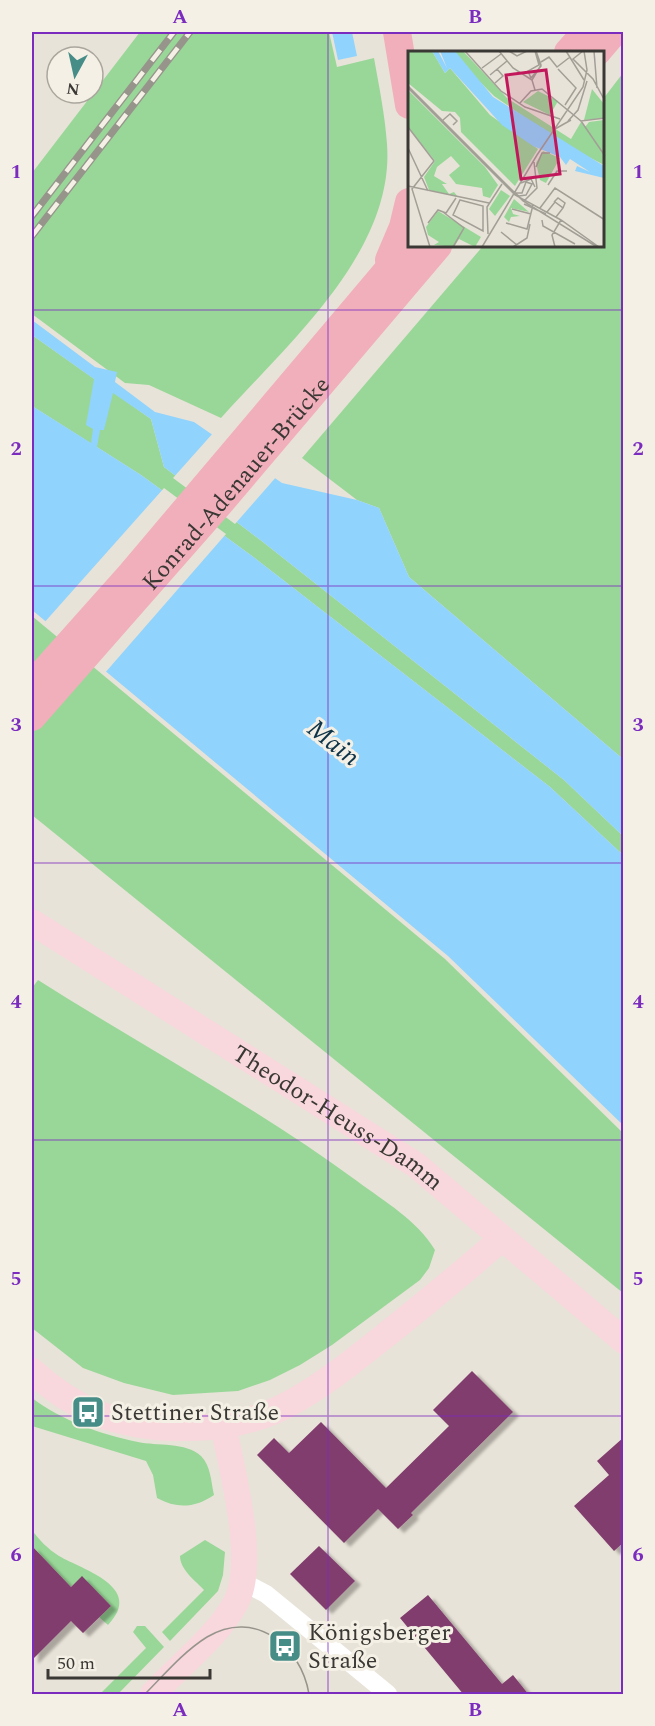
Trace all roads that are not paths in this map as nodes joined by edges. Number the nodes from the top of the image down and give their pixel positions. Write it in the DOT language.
graph roads {
  1 [pos="397,32"];
  2 [pos="586,32"];
  3 [pos="614,32"];
  4 [pos="569,51"];
  5 [pos="598,51"];
  6 [pos="408,99"];
  7 [pos="408,205"];
  8 [pos="408,246"];
  9 [pos="436,248"];
  10 [pos="375,286"];
  11 [pos="32,685"];
  12 [pos="32,717"];
  13 [pos="32,922"];
  14 [pos="502,1238"];
  15 [pos="624,1341"];
  16 [pos="32,1371"];
  17 [pos="224,1425"];
  18 [pos="243,1582"];
  19 [pos="153,1695"];
  20 [pos="388,1695"];
  1 -- 6 [label="main road"];
  2 -- 4 [label="main road"];
  3 -- 5 [label="main road"];
  7 -- 10 [label="main road"];
  8 -- 10 [label="main road"];
  9 -- 12 [label="main road, Konrad-Adenauer-Brücke"];
  10 -- 11 [label="main road, Konrad-Adenauer-Brücke"];
  13 -- 14 [label="main road, Theodor-Heuss-Damm"];
  14 -- 15 [label="main road, Theodor-Heuss-Damm"];
  14 -- 17 [label="main road"];
  16 -- 17 [label="main road"];
  17 -- 18 [label="main road"];
  18 -- 19 [label="main road"];
  18 -- 20 [label="street"];
}
